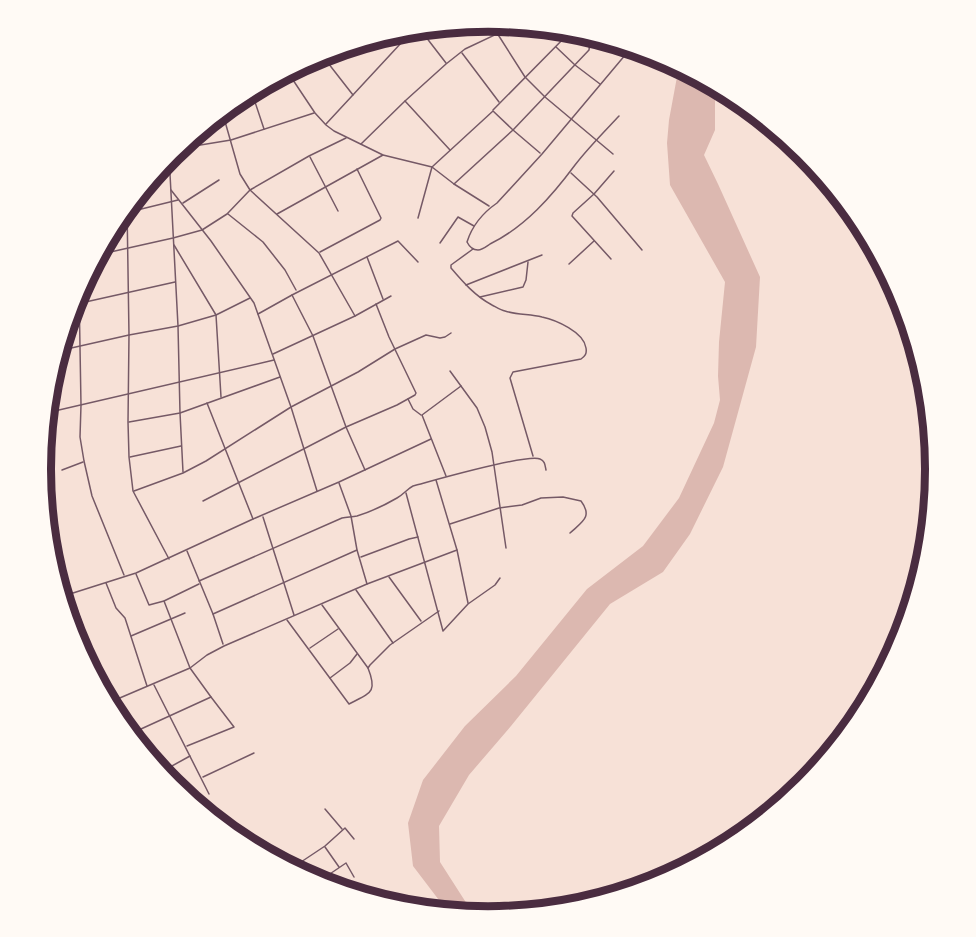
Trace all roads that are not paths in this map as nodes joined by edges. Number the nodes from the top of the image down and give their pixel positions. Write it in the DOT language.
graph roads {
  1 [pos="497,33"];
  2 [pos="425,36"];
  3 [pos="564,38"];
  4 [pos="404,40"];
  5 [pos="589,43"];
  6 [pos="556,46"];
  7 [pos="461,52"];
  8 [pos="626,54"];
  9 [pos="328,63"];
  10 [pos="446,64"];
  11 [pos="575,64"];
  12 [pos="525,77"];
  13 [pos="293,78"];
  14 [pos="601,85"];
  15 [pos="353,96"];
  16 [pos="544,97"];
  17 [pos="254,100"];
  18 [pos="405,101"];
  19 [pos="500,103"];
  20 [pos="493,111"];
  21 [pos="315,113"];
  22 [pos="619,116"];
  23 [pos="572,119"];
  24 [pos="225,120"];
  25 [pos="326,125"];
  26 [pos="264,129"];
  27 [pos="513,130"];
  28 [pos="346,138"];
  29 [pos="231,140"];
  30 [pos="597,140"];
  31 [pos="360,144"];
  32 [pos="193,146"];
  33 [pos="450,151"];
  34 [pos="542,154"];
  35 [pos="613,154"];
  36 [pos="383,155"];
  37 [pos="309,156"];
  38 [pos="432,167"];
  39 [pos="170,168"];
  40 [pos="357,169"];
  41 [pos="614,171"];
  42 [pos="571,172"];
  43 [pos="219,180"];
  44 [pos="454,184"];
  45 [pos="325,187"];
  46 [pos="171,190"];
  47 [pos="250,190"];
  48 [pos="594,194"];
  49 [pos="179,199"];
  50 [pos="172,202"];
  51 [pos="183,204"];
  52 [pos="490,207"];
  53 [pos="338,210"];
  54 [pos="135,211"];
  55 [pos="227,214"];
  56 [pos="277,214"];
  57 [pos="418,218"];
  58 [pos="127,223"];
  59 [pos="475,226"];
  60 [pos="202,230"];
  61 [pos="173,238"];
  62 [pos="594,240"];
  63 [pos="440,243"];
  64 [pos="173,244"];
  65 [pos="128,248"];
  66 [pos="473,249"];
  67 [pos="642,250"];
  68 [pos="109,252"];
  69 [pos="319,253"];
  70 [pos="542,255"];
  71 [pos="367,257"];
  72 [pos="611,259"];
  73 [pos="528,261"];
  74 [pos="418,262"];
  75 [pos="569,264"];
  76 [pos="331,274"];
  77 [pos="176,282"];
  78 [pos="465,286"];
  79 [pos="297,292"];
  80 [pos="128,293"];
  81 [pos="292,295"];
  82 [pos="391,296"];
  83 [pos="480,297"];
  84 [pos="251,298"];
  85 [pos="383,300"];
  86 [pos="84,302"];
  87 [pos="376,304"];
  88 [pos="80,312"];
  89 [pos="258,314"];
  90 [pos="216,315"];
  91 [pos="355,316"];
  92 [pos="178,326"];
  93 [pos="451,333"];
  94 [pos="129,335"];
  95 [pos="313,336"];
  96 [pos="80,346"];
  97 [pos="68,349"];
  98 [pos="395,349"];
  99 [pos="273,354"];
  100 [pos="275,360"];
  101 [pos="450,371"];
  102 [pos="220,373"];
  103 [pos="281,377"];
  104 [pos="180,382"];
  105 [pos="332,386"];
  106 [pos="461,387"];
  107 [pos="129,394"];
  108 [pos="221,397"];
  109 [pos="408,399"];
  110 [pos="207,403"];
  111 [pos="81,405"];
  112 [pos="291,407"];
  113 [pos="55,411"];
  114 [pos="180,412"];
  115 [pos="422,415"];
  116 [pos="128,422"];
  117 [pos="346,427"];
  118 [pos="431,439"];
  119 [pos="181,446"];
  120 [pos="225,449"];
  121 [pos="303,449"];
  122 [pos="129,457"];
  123 [pos="533,457"];
  124 [pos="84,461"];
  125 [pos="493,465"];
  126 [pos="62,470"];
  127 [pos="365,470"];
  128 [pos="546,470"];
  129 [pos="183,473"];
  130 [pos="446,477"];
  131 [pos="436,479"];
  132 [pos="339,482"];
  133 [pos="239,483"];
  134 [pos="133,491"];
  135 [pos="316,491"];
  136 [pos="406,492"];
  137 [pos="203,501"];
  138 [pos="499,508"];
  139 [pos="263,516"];
  140 [pos="351,516"];
  141 [pos="253,519"];
  142 [pos="450,524"];
  143 [pos="570,533"];
  144 [pos="419,537"];
  145 [pos="274,548"];
  146 [pos="506,548"];
  147 [pos="186,550"];
  148 [pos="357,550"];
  149 [pos="457,550"];
  150 [pos="360,557"];
  151 [pos="169,559"];
  152 [pos="61,561"];
  153 [pos="425,561"];
  154 [pos="136,573"];
  155 [pos="388,576"];
  156 [pos="124,577"];
  157 [pos="500,578"];
  158 [pos="106,582"];
  159 [pos="284,582"];
  160 [pos="199,583"];
  161 [pos="367,584"];
  162 [pos="356,589"];
  163 [pos="69,592"];
  164 [pos="72,593"];
  165 [pos="164,601"];
  166 [pos="468,603"];
  167 [pos="322,604"];
  168 [pos="439,610"];
  169 [pos="185,613"];
  170 [pos="213,614"];
  171 [pos="295,616"];
  172 [pos="170,619"];
  173 [pos="286,619"];
  174 [pos="422,622"];
  175 [pos="339,628"];
  176 [pos="86,634"];
  177 [pos="130,636"];
  178 [pos="393,643"];
  179 [pos="224,646"];
  180 [pos="309,649"];
  181 [pos="357,653"];
  182 [pos="94,657"];
  183 [pos="190,668"];
  184 [pos="368,668"];
  185 [pos="330,678"];
  186 [pos="154,684"];
  187 [pos="147,687"];
  188 [pos="211,697"];
  189 [pos="117,699"];
  190 [pos="171,716"];
  191 [pos="138,730"];
  192 [pos="186,747"];
  193 [pos="254,753"];
  194 [pos="190,756"];
  195 [pos="169,768"];
  196 [pos="202,778"];
  197 [pos="209,794"];
  198 [pos="325,809"];
  199 [pos="343,830"];
  200 [pos="354,839"];
  201 [pos="325,846"];
  202 [pos="300,862"];
  203 [pos="339,867"];
  204 [pos="328,875"];
  205 [pos="354,877"];
  1 -- 7 [label="street"];
  1 -- 12 [label="street"];
  2 -- 10 [label="street"];
  3 -- 6 [label="street"];
  4 -- 15 [label="street"];
  5 -- 11 [label="street"];
  6 -- 11 [label="street"];
  6 -- 12 [label="street"];
  7 -- 10 [label="street"];
  7 -- 19 [label="street"];
  8 -- 14 [label="street"];
  9 -- 15 [label="street"];
  10 -- 18 [label="street"];
  11 -- 14 [label="street"];
  11 -- 16 [label="street"];
  12 -- 16 [label="street"];
  12 -- 19 [label="street"];
  13 -- 21 [label="street"];
  14 -- 23 [label="street"];
  15 -- 25 [label="street"];
  16 -- 23 [label="street"];
  16 -- 27 [label="street"];
  17 -- 26 [label="street"];
  18 -- 31 [label="street"];
  18 -- 33 [label="street"];
  19 -- 20 [label="street"];
  20 -- 27 [label="street"];
  20 -- 33 [label="street"];
  21 -- 25 [label="street"];
  21 -- 26 [label="street"];
  22 -- 30 [label="street"];
  23 -- 30 [label="street"];
  23 -- 34 [label="street"];
  24 -- 29 [label="street"];
  25 -- 28 [label="street"];
  26 -- 29 [label="street"];
  27 -- 34 [label="street"];
  27 -- 44 [label="street"];
  28 -- 31 [label="street"];
  28 -- 37 [label="street"];
  29 -- 32 [label="street"];
  29 -- 47 [label="street"];
  30 -- 35 [label="street"];
  30 -- 42 [label="street"];
  31 -- 36 [label="street"];
  33 -- 38 [label="street"];
  34 -- 52 [label="street"];
  36 -- 38 [label="street"];
  36 -- 40 [label="street"];
  37 -- 45 [label="street"];
  37 -- 47 [label="street"];
  38 -- 44 [label="street"];
  38 -- 57 [label="street"];
  39 -- 46 [label="street"];
  40 -- 45 [label="street"];
  40 -- 69 [label="street"];
  41 -- 48 [label="street"];
  42 -- 48 [label="street"];
  42 -- 66 [label="street"];
  43 -- 51 [label="street"];
  44 -- 52 [label="street"];
  45 -- 53 [label="street"];
  45 -- 56 [label="street"];
  46 -- 49 [label="street"];
  46 -- 50 [label="street"];
  47 -- 55 [label="street"];
  47 -- 56 [label="street"];
  48 -- 62 [label="street"];
  48 -- 67 [label="street"];
  49 -- 50 [label="street"];
  49 -- 51 [label="street"];
  50 -- 54 [label="street"];
  50 -- 61 [label="street"];
  51 -- 60 [label="street"];
  52 -- 59 [label="street"];
  55 -- 60 [label="street"];
  55 -- 79 [label="street"];
  56 -- 69 [label="street"];
  58 -- 65 [label="street"];
  59 -- 63 [label="street"];
  59 -- 66 [label="street"];
  60 -- 61 [label="street"];
  60 -- 84 [label="street"];
  61 -- 64 [label="street"];
  61 -- 65 [label="street"];
  62 -- 72 [label="street"];
  62 -- 75 [label="street"];
  64 -- 77 [label="street"];
  64 -- 90 [label="street"];
  65 -- 68 [label="street"];
  65 -- 80 [label="street"];
  66 -- 78 [label="street"];
  69 -- 76 [label="street"];
  70 -- 73 [label="street"];
  71 -- 74 [label="street"];
  71 -- 76 [label="street"];
  71 -- 85 [label="street"];
  73 -- 78 [label="street"];
  73 -- 83 [label="street"];
  76 -- 79 [label="street"];
  76 -- 91 [label="street"];
  77 -- 80 [label="street"];
  77 -- 92 [label="street"];
  78 -- 83 [label="street"];
  79 -- 81 [label="street"];
  80 -- 86 [label="street"];
  80 -- 94 [label="street"];
  81 -- 89 [label="street"];
  81 -- 95 [label="street"];
  82 -- 85 [label="street"];
  83 -- 123 [label="street"];
  84 -- 89 [label="street"];
  84 -- 90 [label="street"];
  85 -- 87 [label="street"];
  87 -- 91 [label="street"];
  87 -- 98 [label="street"];
  88 -- 96 [label="street"];
  89 -- 99 [label="street"];
  90 -- 92 [label="street"];
  90 -- 102 [label="street"];
  91 -- 95 [label="street"];
  92 -- 94 [label="street"];
  92 -- 104 [label="street"];
  93 -- 98 [label="street"];
  94 -- 96 [label="street"];
  94 -- 107 [label="street"];
  95 -- 99 [label="street"];
  95 -- 105 [label="street"];
  96 -- 97 [label="street"];
  96 -- 111 [label="street"];
  98 -- 105 [label="street"];
  98 -- 109 [label="street"];
  99 -- 100 [label="street"];
  100 -- 102 [label="street"];
  100 -- 103 [label="street"];
  101 -- 106 [label="street"];
  102 -- 104 [label="street"];
  102 -- 108 [label="street"];
  103 -- 108 [label="street"];
  103 -- 112 [label="street"];
  104 -- 107 [label="street"];
  104 -- 114 [label="street"];
  105 -- 112 [label="street"];
  105 -- 117 [label="street"];
  106 -- 115 [label="street"];
  106 -- 125 [label="street"];
  107 -- 111 [label="street"];
  107 -- 116 [label="street"];
  108 -- 110 [label="street"];
  109 -- 115 [label="street"];
  109 -- 117 [label="street"];
  110 -- 114 [label="street"];
  110 -- 120 [label="street"];
  111 -- 113 [label="street"];
  111 -- 124 [label="street"];
  112 -- 120 [label="street"];
  112 -- 121 [label="street"];
  114 -- 116 [label="street"];
  114 -- 119 [label="street"];
  115 -- 118 [label="street"];
  116 -- 122 [label="street"];
  117 -- 121 [label="street"];
  117 -- 127 [label="street"];
  118 -- 127 [label="street"];
  118 -- 130 [label="street"];
  119 -- 122 [label="street"];
  119 -- 129 [label="street"];
  120 -- 129 [label="street"];
  120 -- 133 [label="street"];
  121 -- 133 [label="street"];
  121 -- 135 [label="street"];
  122 -- 134 [label="street"];
  123 -- 125 [label="street"];
  123 -- 128 [label="street"];
  124 -- 126 [label="street"];
  124 -- 156 [label="street"];
  125 -- 130 [label="street"];
  125 -- 138 [label="street"];
  127 -- 132 [label="street"];
  129 -- 134 [label="street"];
  130 -- 131 [label="street"];
  131 -- 136 [label="street"];
  131 -- 142 [label="street"];
  132 -- 135 [label="street"];
  132 -- 140 [label="street"];
  133 -- 137 [label="street"];
  133 -- 141 [label="street"];
  134 -- 151 [label="street"];
  135 -- 139 [label="street"];
  136 -- 140 [label="street"];
  136 -- 144 [label="street"];
  138 -- 142 [label="street"];
  138 -- 143 [label="street"];
  138 -- 146 [label="street"];
  139 -- 141 [label="street"];
  139 -- 145 [label="street"];
  140 -- 145 [label="street"];
  140 -- 148 [label="street"];
  141 -- 147 [label="street"];
  142 -- 149 [label="street"];
  144 -- 150 [label="street"];
  144 -- 153 [label="street"];
  145 -- 159 [label="street"];
  145 -- 160 [label="street"];
  147 -- 151 [label="street"];
  147 -- 160 [label="street"];
  148 -- 150 [label="street"];
  148 -- 159 [label="street"];
  149 -- 153 [label="street"];
  149 -- 166 [label="street"];
  150 -- 161 [label="street"];
  151 -- 154 [label="street"];
  152 -- 164 [label="main road"];
  153 -- 155 [label="street"];
  153 -- 168 [label="street"];
  154 -- 156 [label="street"];
  154 -- 165 [label="street"];
  155 -- 161 [label="street"];
  155 -- 174 [label="street"];
  156 -- 158 [label="street"];
  157 -- 166 [label="street"];
  158 -- 164 [label="street"];
  158 -- 177 [label="street"];
  159 -- 170 [label="street"];
  159 -- 171 [label="street"];
  160 -- 165 [label="street"];
  160 -- 170 [label="street"];
  161 -- 162 [label="street"];
  162 -- 167 [label="street"];
  162 -- 178 [label="street"];
  163 -- 164 [label="street"];
  164 -- 176 [label="main road"];
  165 -- 172 [label="street"];
  166 -- 168 [label="street"];
  167 -- 171 [label="street"];
  167 -- 175 [label="street"];
  168 -- 174 [label="street"];
  169 -- 172 [label="street"];
  170 -- 179 [label="street"];
  171 -- 173 [label="street"];
  172 -- 177 [label="street"];
  172 -- 183 [label="street"];
  173 -- 179 [label="street"];
  173 -- 180 [label="street"];
  174 -- 178 [label="street"];
  175 -- 180 [label="street"];
  175 -- 181 [label="street"];
  176 -- 182 [label="main road"];
  177 -- 187 [label="street"];
  178 -- 184 [label="street"];
  179 -- 183 [label="street"];
  180 -- 185 [label="street"];
  181 -- 184 [label="street"];
  181 -- 185 [label="street"];
  183 -- 186 [label="street"];
  183 -- 188 [label="street"];
  184 -- 185 [label="street"];
  186 -- 187 [label="street"];
  186 -- 190 [label="street"];
  187 -- 189 [label="street"];
  188 -- 190 [label="street"];
  188 -- 192 [label="street"];
  190 -- 191 [label="street"];
  190 -- 192 [label="street"];
  192 -- 194 [label="street"];
  193 -- 196 [label="street"];
  194 -- 195 [label="street"];
  194 -- 196 [label="street"];
  196 -- 197 [label="street"];
  198 -- 199 [label="street"];
  199 -- 200 [label="street"];
  199 -- 201 [label="street"];
  201 -- 202 [label="street"];
  201 -- 203 [label="street"];
  203 -- 204 [label="street"];
  203 -- 205 [label="street"];
}
